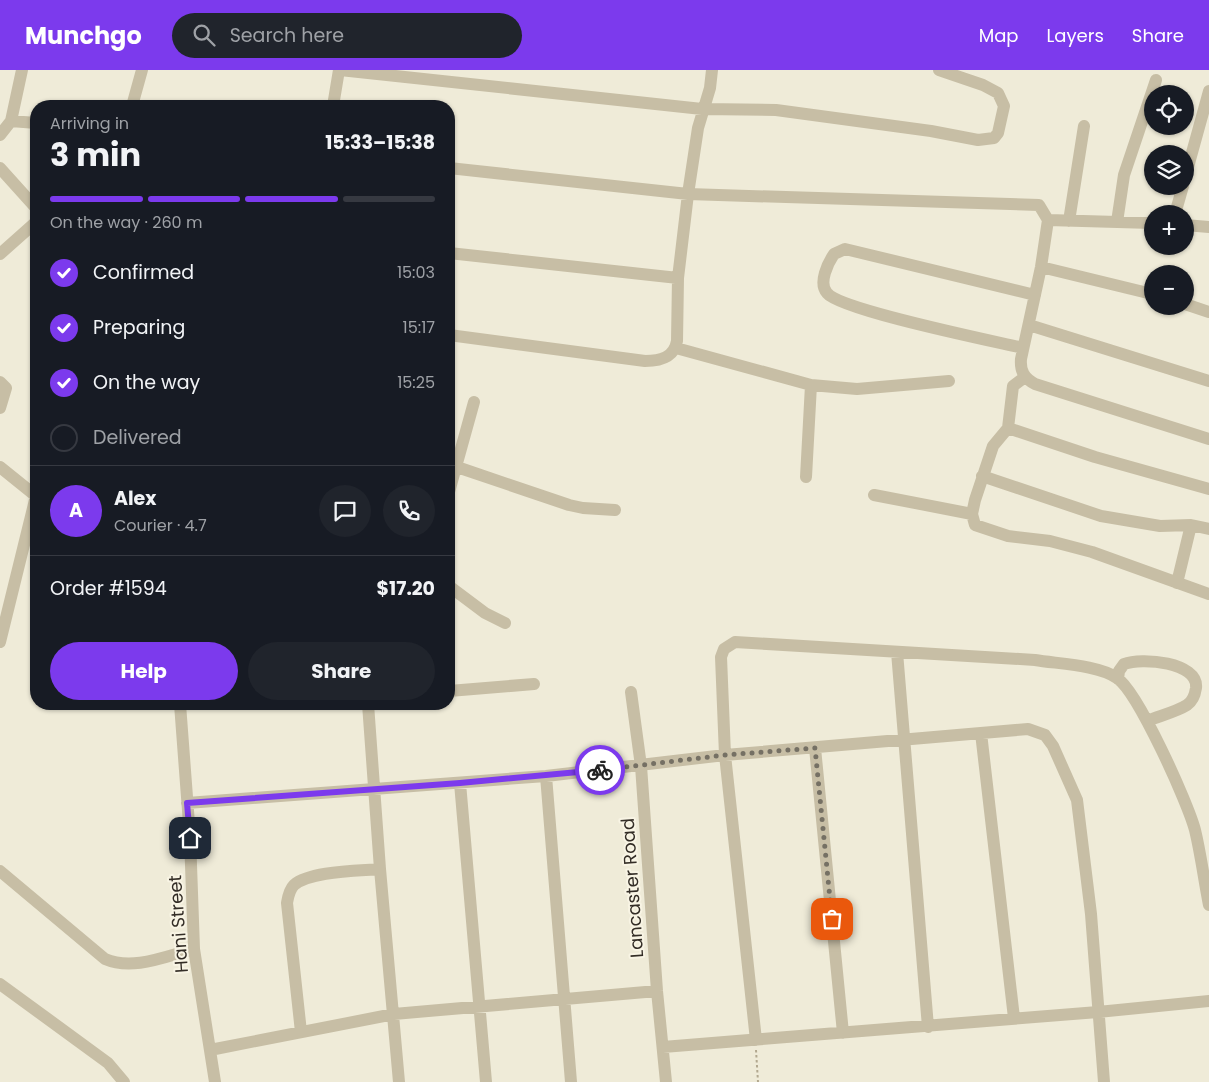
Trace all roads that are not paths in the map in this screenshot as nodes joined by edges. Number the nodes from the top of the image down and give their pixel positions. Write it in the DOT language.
graph roads {
  1 [pos="22,70"];
  2 [pos="142,70"];
  3 [pos="339,70"];
  4 [pos="712,70"];
  5 [pos="939,70"];
  6 [pos="458,76"];
  7 [pos="1156,80"];
  8 [pos="1209,92"];
  9 [pos="134,100"];
  10 [pos="335,100"];
  11 [pos="702,109"];
  12 [pos="11,121"];
  13 [pos="30,123"];
  14 [pos="1084,126"];
  15 [pos="0,135"];
  16 [pos="1194,146"];
  17 [pos="0,168"];
  18 [pos="455,169"];
  19 [pos="688,194"];
  20 [pos="30,201"];
  21 [pos="1048,220"];
  22 [pos="1069,221"];
  23 [pos="1117,222"];
  24 [pos="1144,224"];
  25 [pos="1194,226"];
  26 [pos="30,227"];
  27 [pos="1209,227"];
  28 [pos="0,254"];
  29 [pos="455,254"];
  30 [pos="1041,267"];
  31 [pos="678,278"];
  32 [pos="1144,292"];
  33 [pos="1034,295"];
  34 [pos="1194,307"];
  35 [pos="1209,312"];
  36 [pos="1029,325"];
  37 [pos="455,336"];
  38 [pos="676,348"];
  39 [pos="1023,348"];
  40 [pos="1025,378"];
  41 [pos="949,381"];
  42 [pos="1209,381"];
  43 [pos="0,382"];
  44 [pos="811,385"];
  45 [pos="474,402"];
  46 [pos="0,408"];
  47 [pos="1008,428"];
  48 [pos="1209,439"];
  49 [pos="0,467"];
  50 [pos="457,467"];
  51 [pos="455,473"];
  52 [pos="982,476"];
  53 [pos="806,477"];
  54 [pos="1209,489"];
  55 [pos="30,491"];
  56 [pos="874,495"];
  57 [pos="615,510"];
  58 [pos="972,514"];
  59 [pos="30,520"];
  60 [pos="1191,525"];
  61 [pos="1209,529"];
  62 [pos="1178,583"];
  63 [pos="455,590"];
  64 [pos="1209,594"];
  65 [pos="505,623"];
  66 [pos="0,642"];
  67 [pos="897,652"];
  68 [pos="1118,679"];
  69 [pos="534,684"];
  70 [pos="455,691"];
  71 [pos="631,692"];
  72 [pos="180,710"];
  73 [pos="368,710"];
  74 [pos="1147,721"];
  75 [pos="981,733"];
  76 [pos="904,739"];
  77 [pos="815,748"];
  78 [pos="725,755"];
  79 [pos="641,766"];
  80 [pos="546,776"];
  81 [pos="460,783"];
  82 [pos="373,788"];
  83 [pos="187,803"];
  84 [pos="380,869"];
  85 [pos="0,871"];
  86 [pos="1209,905"];
  87 [pos="194,949"];
  88 [pos="0,984"];
  89 [pos="657,991"];
  90 [pos="564,999"];
  91 [pos="1209,1001"];
  92 [pos="479,1005"];
  93 [pos="1098,1012"];
  94 [pos="394,1014"];
  95 [pos="1014,1018"];
  96 [pos="928,1027"];
  97 [pos="300,1032"];
  98 [pos="842,1033"];
  99 [pos="756,1040"];
  100 [pos="663,1047"];
  101 [pos="210,1050"];
  102 [pos="124,1082"];
  103 [pos="215,1082"];
  104 [pos="399,1082"];
  105 [pos="486,1082"];
  106 [pos="571,1082"];
  107 [pos="666,1082"];
  108 [pos="1104,1082"];
  1 -- 12 [label="street"];
  2 -- 9 [label="street"];
  3 -- 6 [label="street"];
  3 -- 10 [label="street"];
  4 -- 11 [label="street"];
  5 -- 11 [label="street"];
  6 -- 11 [label="street"];
  7 -- 23 [label="street"];
  8 -- 16 [label="street"];
  11 -- 19 [label="street"];
  12 -- 13 [label="street"];
  12 -- 15 [label="street"];
  14 -- 22 [label="street"];
  17 -- 20 [label="street"];
  18 -- 19 [label="street"];
  19 -- 21 [label="street"];
  19 -- 31 [label="street"];
  21 -- 22 [label="street"];
  21 -- 30 [label="street"];
  22 -- 23 [label="street"];
  23 -- 24 [label="street"];
  25 -- 27 [label="street"];
  26 -- 28 [label="street"];
  29 -- 31 [label="street"];
  30 -- 32 [label="street"];
  30 -- 33 [label="street"];
  31 -- 38 [label="street"];
  33 -- 36 [label="street"];
  33 -- 39 [label="street"];
  34 -- 35 [label="street"];
  36 -- 39 [label="street"];
  36 -- 42 [label="street"];
  37 -- 38 [label="street"];
  38 -- 44 [label="street"];
  39 -- 40 [label="street"];
  40 -- 47 [label="street"];
  40 -- 48 [label="street"];
  41 -- 44 [label="street"];
  43 -- 46 [label="street"];
  44 -- 53 [label="street"];
  45 -- 50 [label="street"];
  47 -- 52 [label="street"];
  47 -- 54 [label="street"];
  49 -- 55 [label="street"];
  50 -- 51 [label="street"];
  50 -- 57 [label="street"];
  52 -- 58 [label="street"];
  52 -- 60 [label="street"];
  56 -- 58 [label="street"];
  58 -- 62 [label="street"];
  59 -- 66 [label="street"];
  60 -- 61 [label="street"];
  60 -- 62 [label="street"];
  62 -- 64 [label="street"];
  63 -- 65 [label="street"];
  67 -- 68 [label="street"];
  67 -- 76 [label="street"];
  67 -- 78 [label="street"];
  68 -- 74 [label="street"];
  68 -- 74 [label="street"];
  69 -- 70 [label="street"];
  71 -- 79 [label="street, Lancaster Road"];
  72 -- 83 [label="street, Hani Street"];
  73 -- 82 [label="street"];
  74 -- 86 [label="street"];
  75 -- 76 [label="street"];
  75 -- 93 [label="street"];
  75 -- 95 [label="street"];
  76 -- 77 [label="street"];
  76 -- 96 [label="street"];
  77 -- 78 [label="street"];
  77 -- 98 [label="street"];
  78 -- 79 [label="street"];
  78 -- 99 [label="street"];
  79 -- 80 [label="street"];
  79 -- 89 [label="street, Lancaster Road"];
  80 -- 81 [label="street"];
  80 -- 90 [label="street"];
  81 -- 82 [label="street"];
  81 -- 92 [label="street"];
  82 -- 83 [label="street"];
  82 -- 84 [label="street"];
  83 -- 87 [label="street, Hani Street"];
  84 -- 94 [label="street"];
  84 -- 97 [label="street"];
  85 -- 87 [label="street"];
  87 -- 101 [label="street, Hani Street"];
  88 -- 102 [label="street"];
  89 -- 90 [label="street"];
  89 -- 100 [label="street, Lancaster Road"];
  90 -- 92 [label="street"];
  90 -- 106 [label="street"];
  91 -- 93 [label="street"];
  92 -- 94 [label="street"];
  92 -- 105 [label="street"];
  93 -- 95 [label="street"];
  93 -- 108 [label="street"];
  94 -- 97 [label="street"];
  94 -- 104 [label="street"];
  95 -- 96 [label="street"];
  96 -- 98 [label="street"];
  97 -- 101 [label="street"];
  98 -- 99 [label="street"];
  99 -- 100 [label="street"];
  100 -- 107 [label="street, Lancaster Road"];
  101 -- 103 [label="street, Hani Street"];
}
